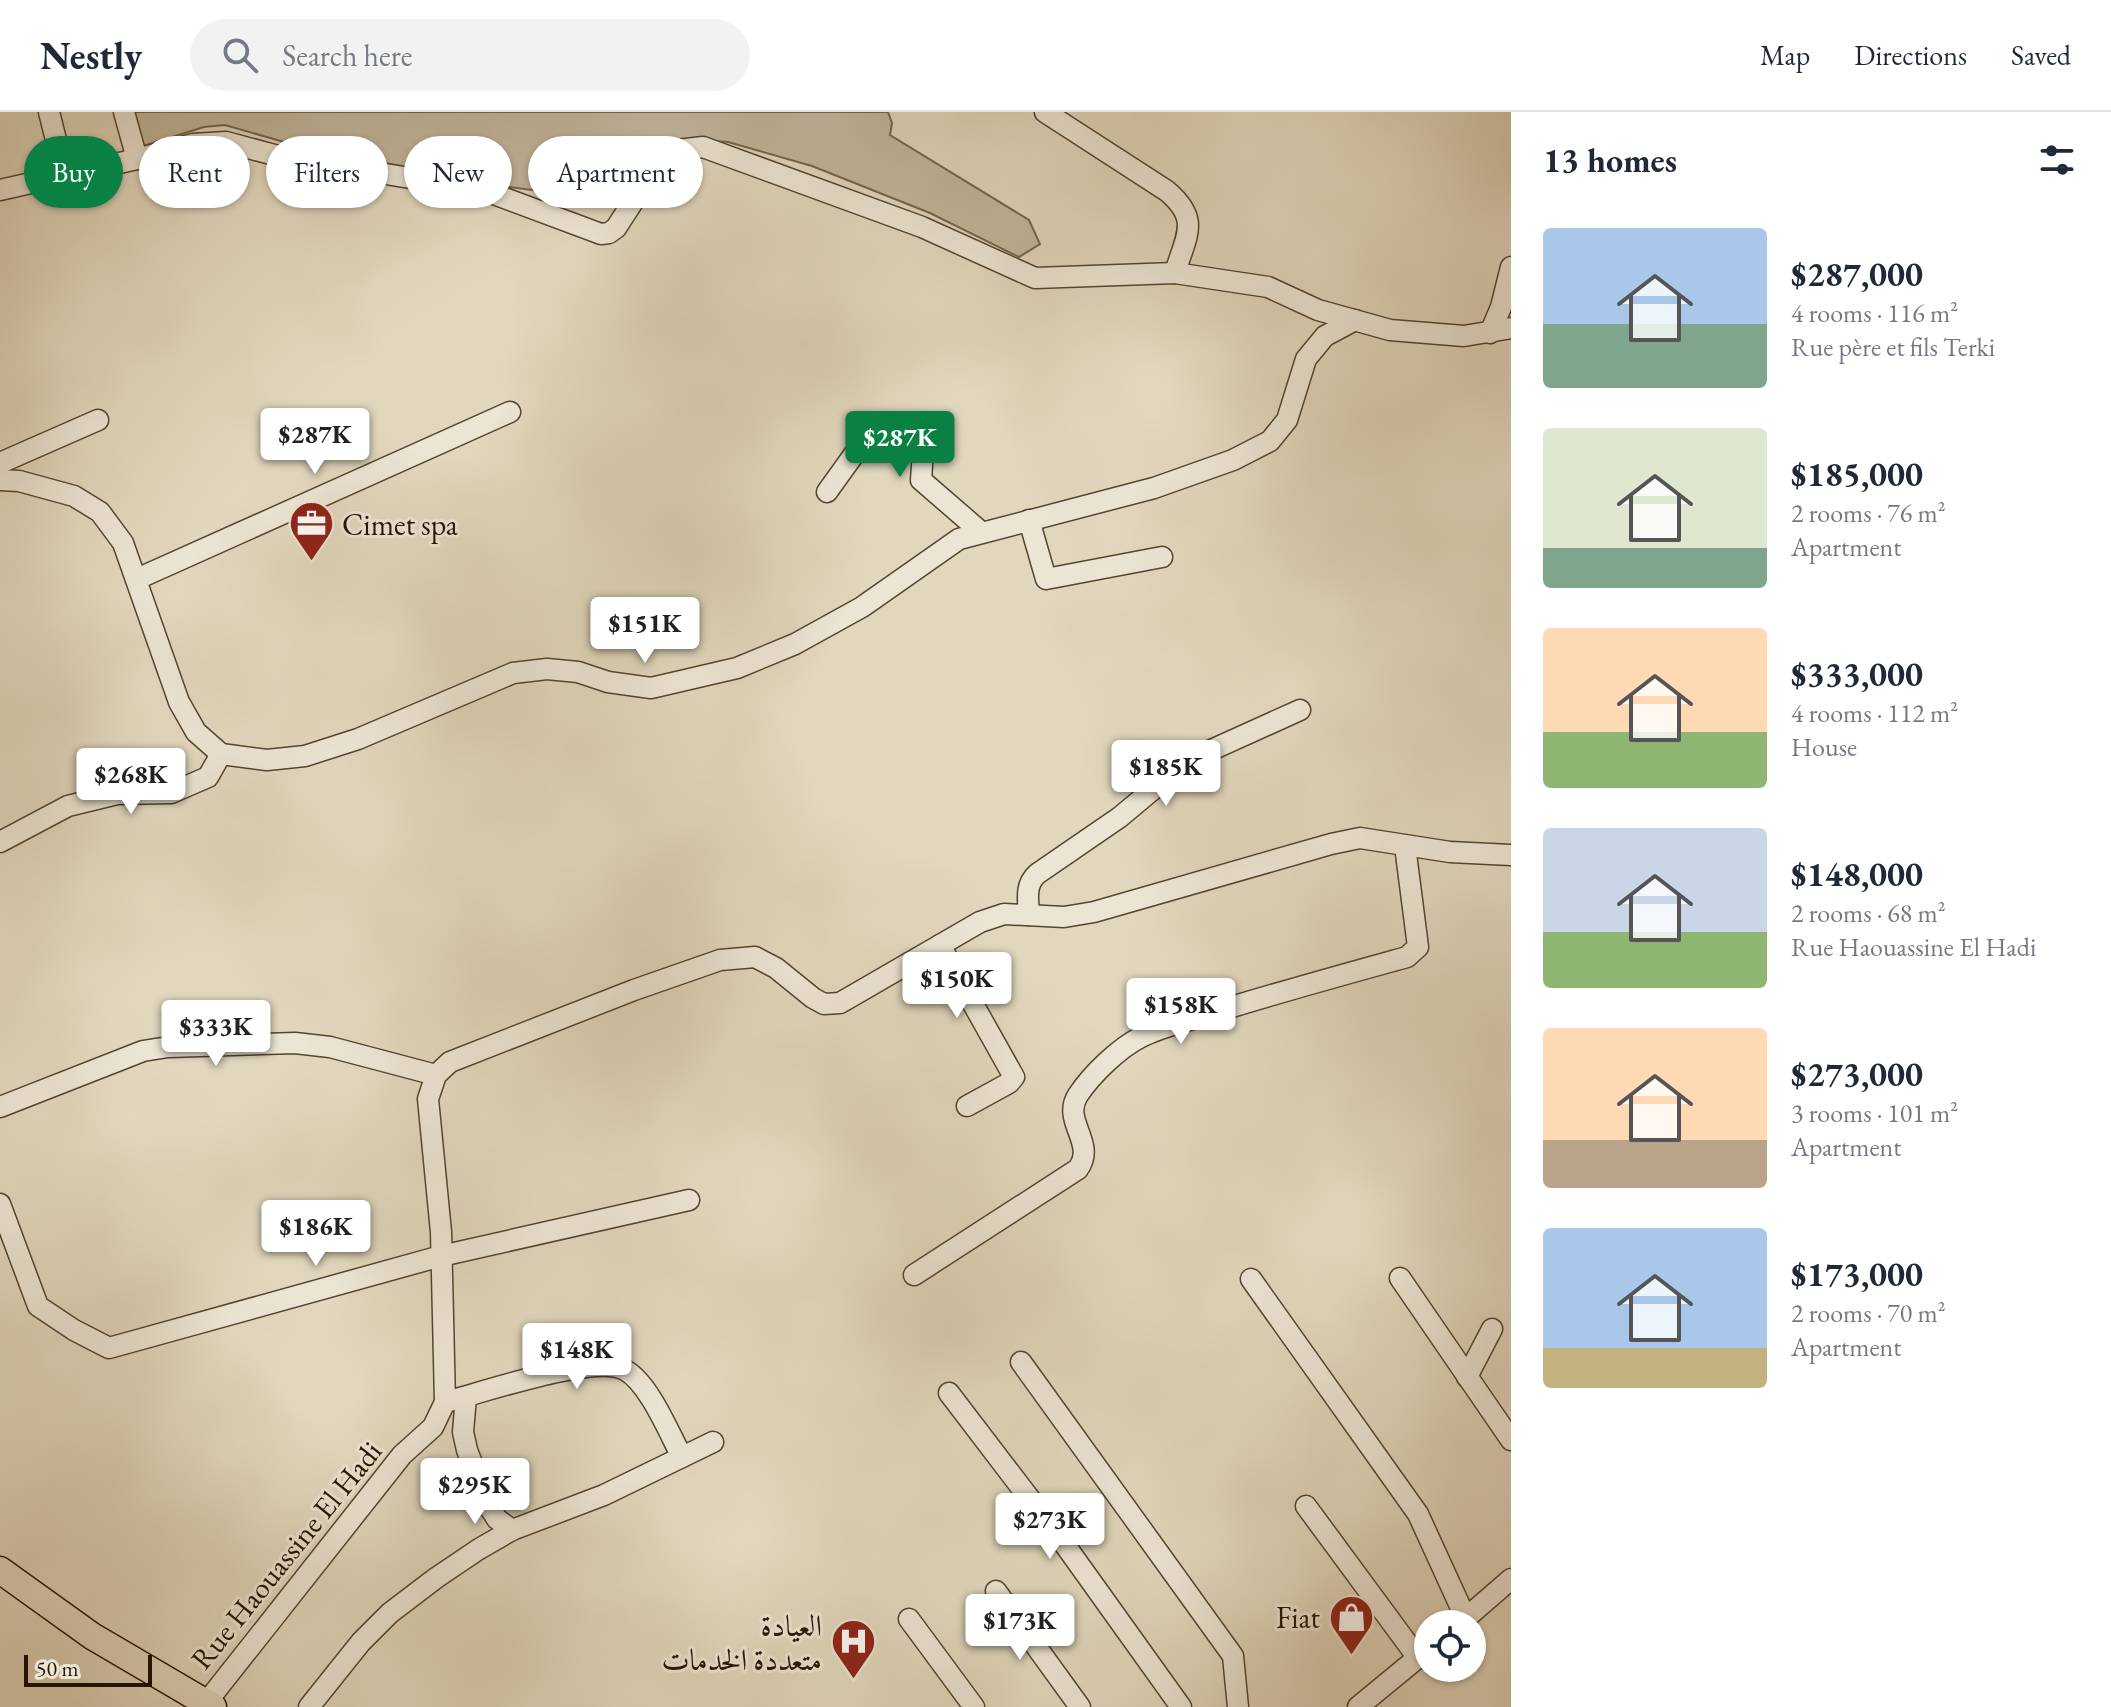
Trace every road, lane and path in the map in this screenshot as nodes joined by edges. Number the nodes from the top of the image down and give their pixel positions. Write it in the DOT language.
graph roads {
  1 [pos="49,112"];
  2 [pos="124,112"];
  3 [pos="1045,112"];
  4 [pos="55,136"];
  5 [pos="137,159"];
  6 [pos="123,162"];
  7 [pos="24,185"];
  8 [pos="0,190"];
  9 [pos="1511,267"];
  10 [pos="1175,273"];
  11 [pos="1355,320"];
  12 [pos="1511,328"];
  13 [pos="1490,333"];
  14 [pos="510,412"];
  15 [pos="98,420"];
  16 [pos="0,463"];
  17 [pos="0,480"];
  18 [pos="827,492"];
  19 [pos="1029,520"];
  20 [pos="981,532"];
  21 [pos="1162,557"];
  22 [pos="137,579"];
  23 [pos="1300,710"];
  24 [pos="221,754"];
  25 [pos="0,842"];
  26 [pos="1405,846"];
  27 [pos="1511,855"];
  28 [pos="1029,915"];
  29 [pos="940,945"];
  30 [pos="436,1075"];
  31 [pos="967,1106"];
  32 [pos="0,1107"];
  33 [pos="689,1200"];
  34 [pos="0,1204"];
  35 [pos="441,1256"];
  36 [pos="914,1275"];
  37 [pos="1400,1278"];
  38 [pos="1251,1279"];
  39 [pos="1492,1329"];
  40 [pos="1021,1362"];
  41 [pos="1467,1377"];
  42 [pos="949,1393"];
  43 [pos="456,1399"];
  44 [pos="1511,1440"];
  45 [pos="713,1442"];
  46 [pos="682,1457"];
  47 [pos="1306,1506"];
  48 [pos="512,1530"];
  49 [pos="0,1570"];
  50 [pos="1511,1579"];
  51 [pos="996,1591"];
  52 [pos="1457,1610"];
  53 [pos="1475,1610"];
  54 [pos="909,1619"];
  55 [pos="1414,1643"];
  56 [pos="1414,1661"];
  57 [pos="210,1705"];
  58 [pos="309,1707"];
  59 [pos="974,1707"];
  60 [pos="1080,1707"];
  61 [pos="1181,1707"];
  62 [pos="1238,1707"];
  63 [pos="1358,1707"];
  1 -- 4 [label="street"];
  2 -- 5 [label="street"];
  3 -- 10 [label="street"];
  5 -- 6 [label="street"];
  5 -- 10 [label="street"];
  7 -- 8 [label="street"];
  9 -- 13 [label="street"];
  10 -- 11 [label="street"];
  11 -- 13 [label="street"];
  11 -- 19 [label="street"];
  12 -- 13 [label="street"];
  14 -- 22 [label="street"];
  15 -- 16 [label="street"];
  17 -- 22 [label="street"];
  18 -- 20 [label="street"];
  19 -- 20 [label="street"];
  19 -- 21 [label="street"];
  20 -- 24 [label="street"];
  22 -- 24 [label="street"];
  23 -- 28 [label="street"];
  24 -- 25 [label="street"];
  26 -- 27 [label="street"];
  26 -- 28 [label="street"];
  26 -- 36 [label="street"];
  28 -- 29 [label="street"];
  29 -- 30 [label="street"];
  29 -- 31 [label="street"];
  30 -- 32 [label="street"];
  30 -- 35 [label="street"];
  33 -- 35 [label="street"];
  34 -- 35 [label="street"];
  35 -- 43 [label="street"];
  37 -- 41 [label="street"];
  38 -- 52 [label="street"];
  39 -- 41 [label="street"];
  40 -- 62 [label="street"];
  41 -- 44 [label="street"];
  42 -- 61 [label="street"];
  43 -- 46 [label="street"];
  43 -- 48 [label="street"];
  43 -- 57 [label="street, Rue Haouassine El Hadi"];
  45 -- 46 [label="street"];
  46 -- 48 [label="street"];
  47 -- 55 [label="street"];
  48 -- 58 [label="street"];
  49 -- 57 [label="main road"];
  50 -- 53 [label="street"];
  51 -- 60 [label="street"];
  54 -- 59 [label="street"];
  56 -- 63 [label="street"];
}
